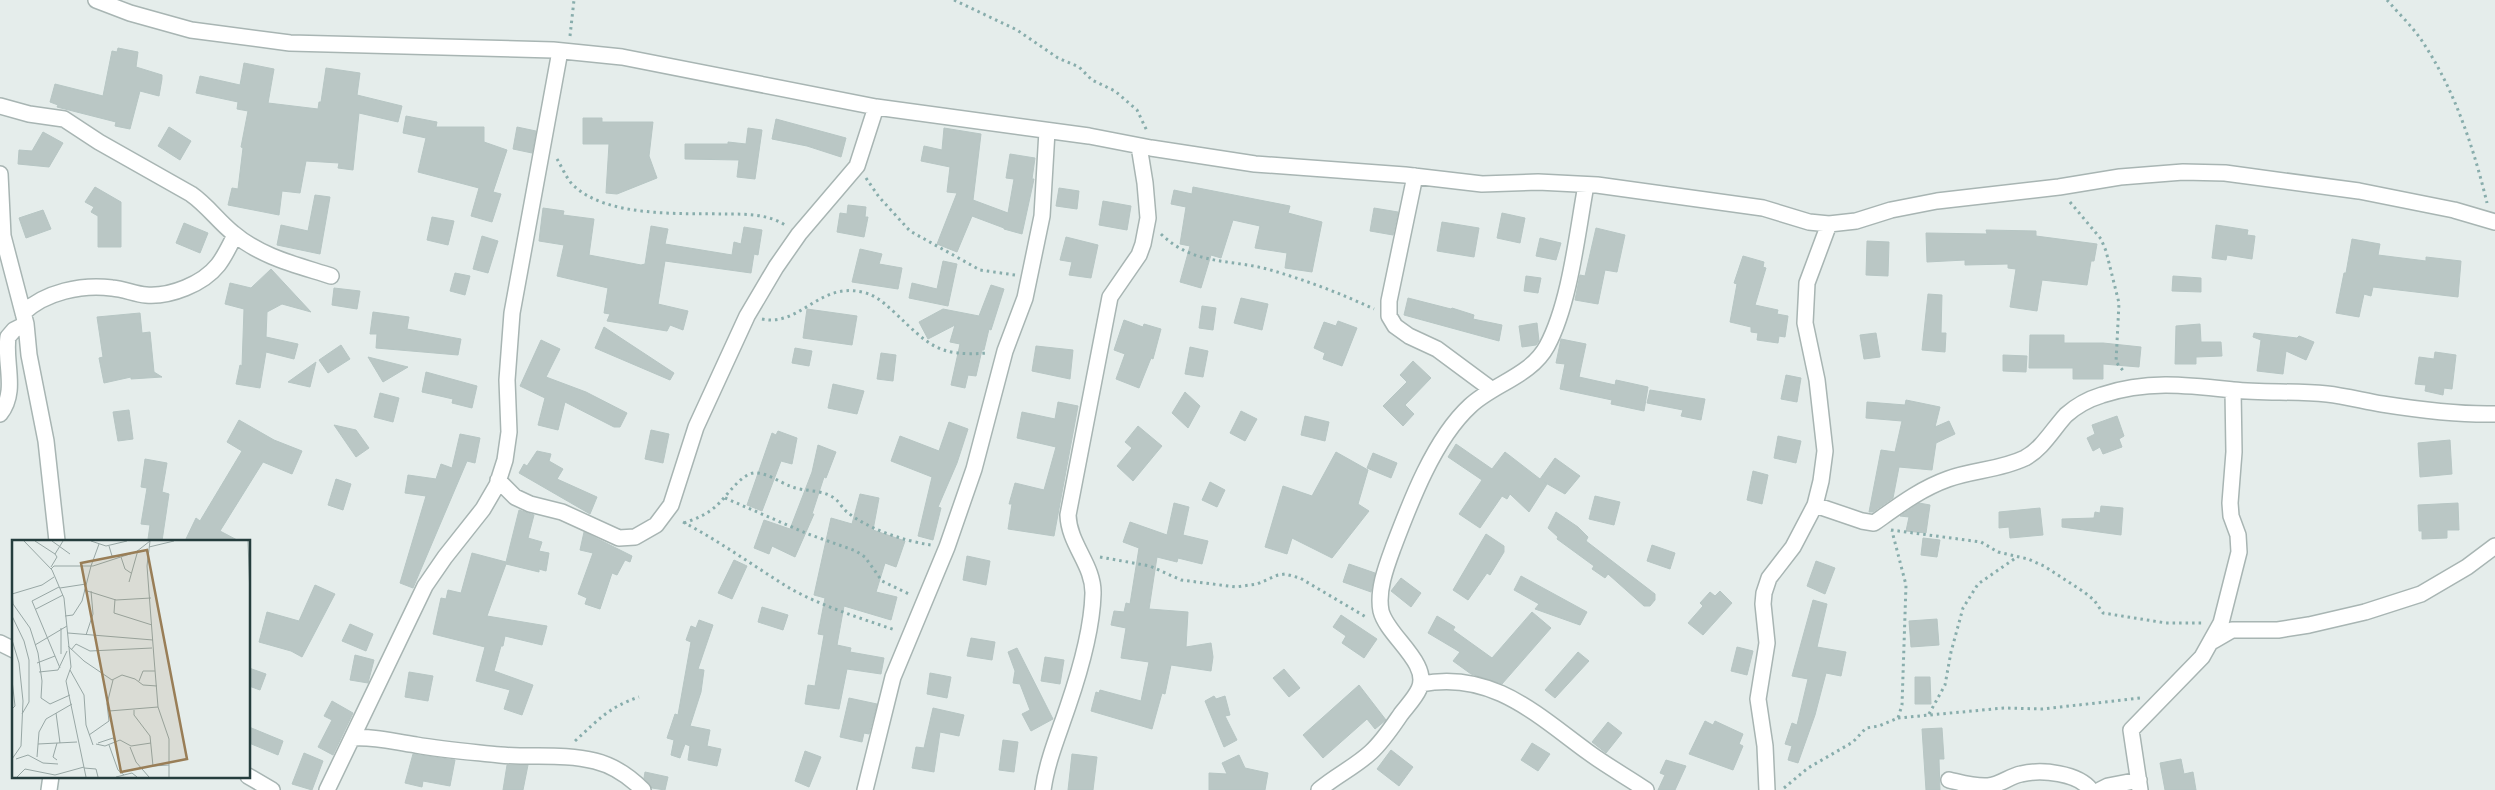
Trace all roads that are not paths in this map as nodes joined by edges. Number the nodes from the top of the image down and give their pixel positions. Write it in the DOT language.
graph roads {
  1 [pos="96,0"];
  2 [pos="565,51"];
  3 [pos="0,106"];
  4 [pos="876,107"];
  5 [pos="1047,131"];
  6 [pos="1145,147"];
  7 [pos="0,174"];
  8 [pos="1415,176"];
  9 [pos="1586,185"];
  10 [pos="2494,221"];
  11 [pos="1829,224"];
  12 [pos="235,235"];
  13 [pos="331,276"];
  14 [pos="24,318"];
  15 [pos="1491,389"];
  16 [pos="2233,390"];
  17 [pos="0,414"];
  18 [pos="2495,414"];
  19 [pos="498,480"];
  20 [pos="1815,505"];
  21 [pos="57,540"];
  22 [pos="2495,546"];
  23 [pos="2213,641"];
  24 [pos="0,642"];
  25 [pos="12,649"];
  26 [pos="1421,684"];
  27 [pos="352,738"];
  28 [pos="1949,780"];
  29 [pos="253,782"];
  30 [pos="2140,785"];
  31 [pos="272,790"];
  32 [pos="327,790"];
  33 [pos="643,790"];
  34 [pos="865,790"];
  35 [pos="1043,790"];
  36 [pos="1319,790"];
  37 [pos="1646,790"];
  38 [pos="1767,790"];
  39 [pos="2091,790"];
  40 [pos="2100,790"];
  1 -- 2 [label="street"];
  2 -- 4 [label="street"];
  2 -- 19 [label="street"];
  3 -- 12 [label="street"];
  4 -- 5 [label="street"];
  4 -- 19 [label="street"];
  5 -- 6 [label="street"];
  5 -- 34 [label="street"];
  6 -- 8 [label="street"];
  6 -- 35 [label="street"];
  7 -- 14 [label="street"];
  8 -- 9 [label="street"];
  8 -- 15 [label="street"];
  9 -- 11 [label="street"];
  9 -- 15 [label="street"];
  10 -- 11 [label="street"];
  11 -- 20 [label="street"];
  12 -- 13 [label="street"];
  12 -- 14 [label="street"];
  14 -- 17 [label="street"];
  14 -- 21 [label="street"];
  15 -- 26 [label="street"];
  16 -- 18 [label="street"];
  16 -- 20 [label="street"];
  16 -- 23 [label="street"];
  19 -- 27 [label="street"];
  20 -- 38 [label="street"];
  22 -- 23 [label="street"];
  23 -- 30 [label="street"];
  24 -- 25 [label="street"];
  26 -- 36 [label="street"];
  26 -- 37 [label="street"];
  27 -- 32 [label="street"];
  27 -- 33 [label="street"];
  28 -- 39 [label="street"];
  29 -- 31 [label="street"];
  30 -- 40 [label="street"];
}
